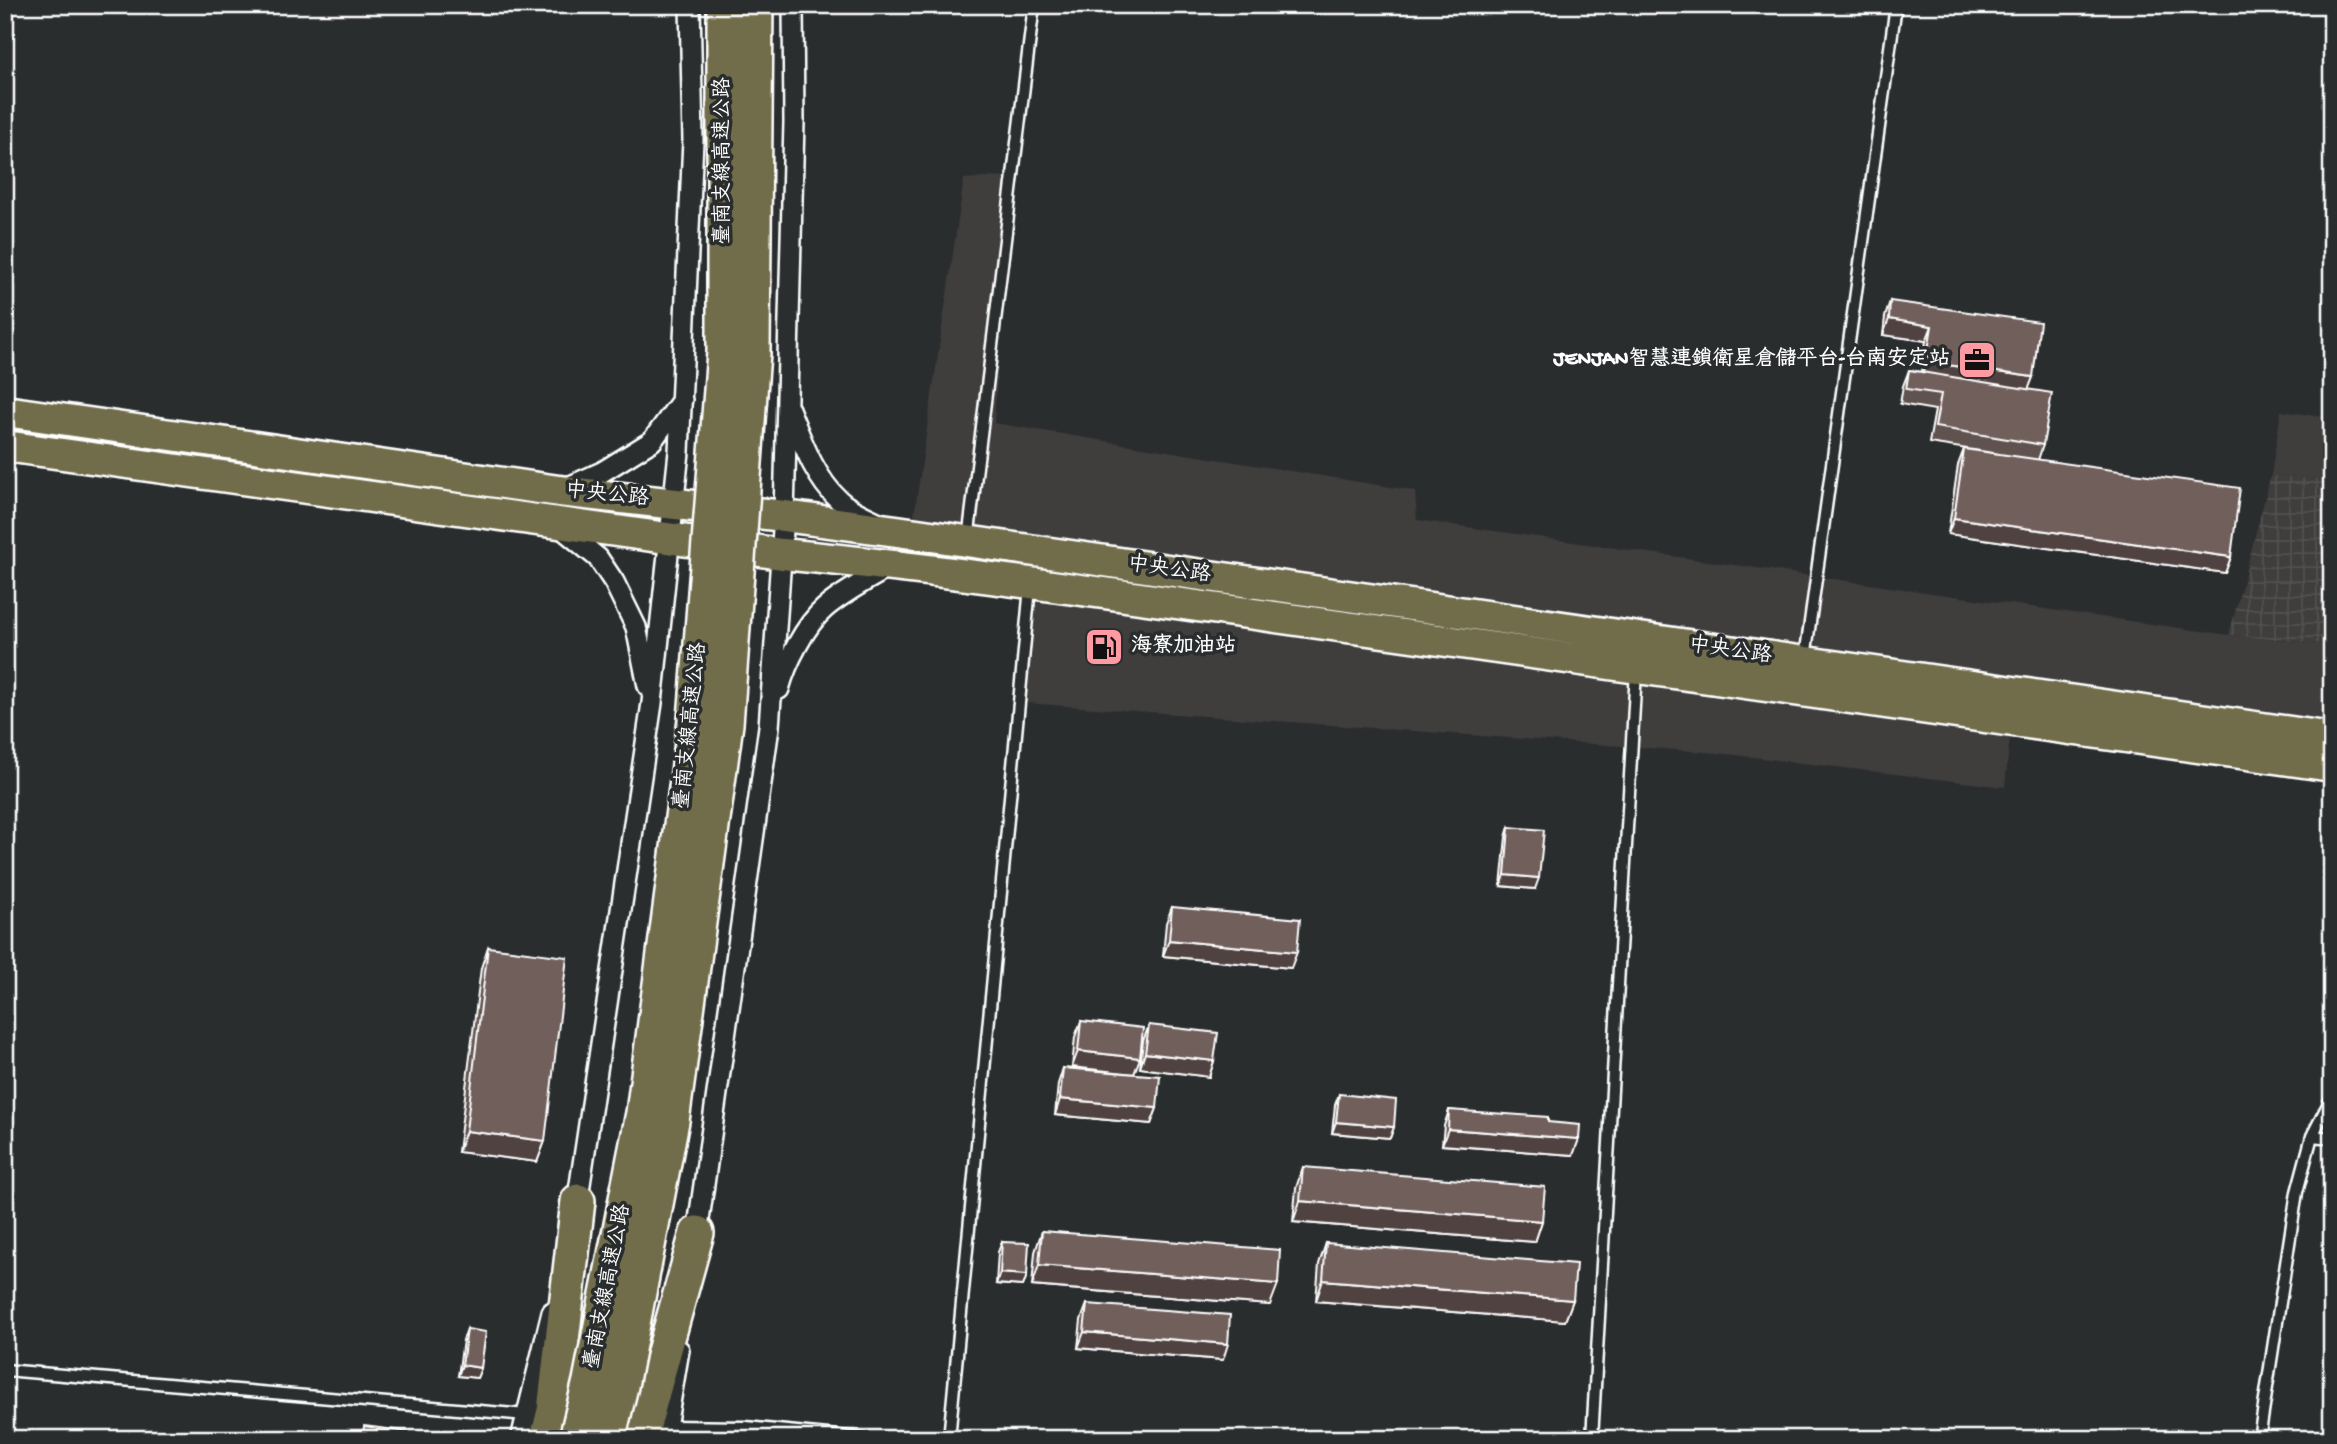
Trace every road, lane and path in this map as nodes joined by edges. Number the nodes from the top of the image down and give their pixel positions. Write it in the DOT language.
graph roads {
  1 [pos="690,5"];
  2 [pos="724,5"];
  3 [pos="756,5"];
  4 [pos="793,5"];
  5 [pos="1034,5"];
  6 [pos="1896,5"];
  7 [pos="682,399"];
  8 [pos="785,399"];
  9 [pos="5,411"];
  10 [pos="5,446"];
  11 [pos="559,491"];
  12 [pos="674,503"];
  13 [pos="784,516"];
  14 [pos="555,522"];
  15 [pos="897,531"];
  16 [pos="670,539"];
  17 [pos="967,541"];
  18 [pos="782,554"];
  19 [pos="892,565"];
  20 [pos="1030,583"];
  21 [pos="1636,667"];
  22 [pos="1803,676"];
  23 [pos="652,703"];
  24 [pos="769,727"];
  25 [pos="2332,738"];
  26 [pos="2332,766"];
  27 [pos="2332,1097"];
  28 [pos="2312,1136"];
  29 [pos="2332,1138"];
  30 [pos="578,1200"];
  31 [pos="697,1233"];
  32 [pos="5,1370"];
  33 [pos="537,1427"];
  34 [pos="657,1434"];
  35 [pos="521,1439"];
  36 [pos="576,1439"];
  37 [pos="608,1439"];
  38 [pos="869,1439"];
  39 [pos="949,1439"];
  40 [pos="1592,1439"];
  41 [pos="2259,1439"];
  1 -- 7 [label="street"];
  2 -- 36 [label="highway, 臺南支線高速公路, bridge"];
  3 -- 37 [label="highway, 臺南支線高速公路, bridge"];
  4 -- 8 [label="street"];
  5 -- 17 [label="lane"];
  6 -- 22 [label="lane"];
  7 -- 11 [label="street"];
  7 -- 12 [label="street"];
  8 -- 13 [label="street"];
  8 -- 15 [label="street"];
  9 -- 11 [label="main road, 中央公路"];
  10 -- 14 [label="main road, 中央公路"];
  11 -- 12 [label="main road, 中央公路"];
  12 -- 13 [label="main road, 中央公路"];
  12 -- 16 [label="street"];
  13 -- 15 [label="main road, 中央公路"];
  13 -- 18 [label="street"];
  14 -- 16 [label="main road, 中央公路"];
  14 -- 23 [label="street"];
  15 -- 17 [label="main road, 中央公路"];
  16 -- 18 [label="main road, 中央公路"];
  16 -- 23 [label="street"];
  17 -- 22 [label="main road, 中央公路"];
  18 -- 19 [label="main road, 中央公路"];
  18 -- 24 [label="street"];
  19 -- 20 [label="main road, 中央公路"];
  19 -- 24 [label="street"];
  20 -- 21 [label="main road, 中央公路"];
  20 -- 39 [label="lane"];
  21 -- 22 [label="main road, 中央公路"];
  21 -- 40 [label="lane"];
  22 -- 25 [label="main road, 中央公路"];
  22 -- 26 [label="main road, 中央公路"];
  23 -- 30 [label="street"];
  24 -- 31 [label="street"];
  27 -- 28 [label="lane"];
  28 -- 29 [label="lane"];
  28 -- 41 [label="lane"];
  30 -- 33 [label="highway"];
  31 -- 34 [label="highway"];
  32 -- 33 [label="lane"];
  33 -- 35 [label="street"];
  34 -- 38 [label="lane"];
}
